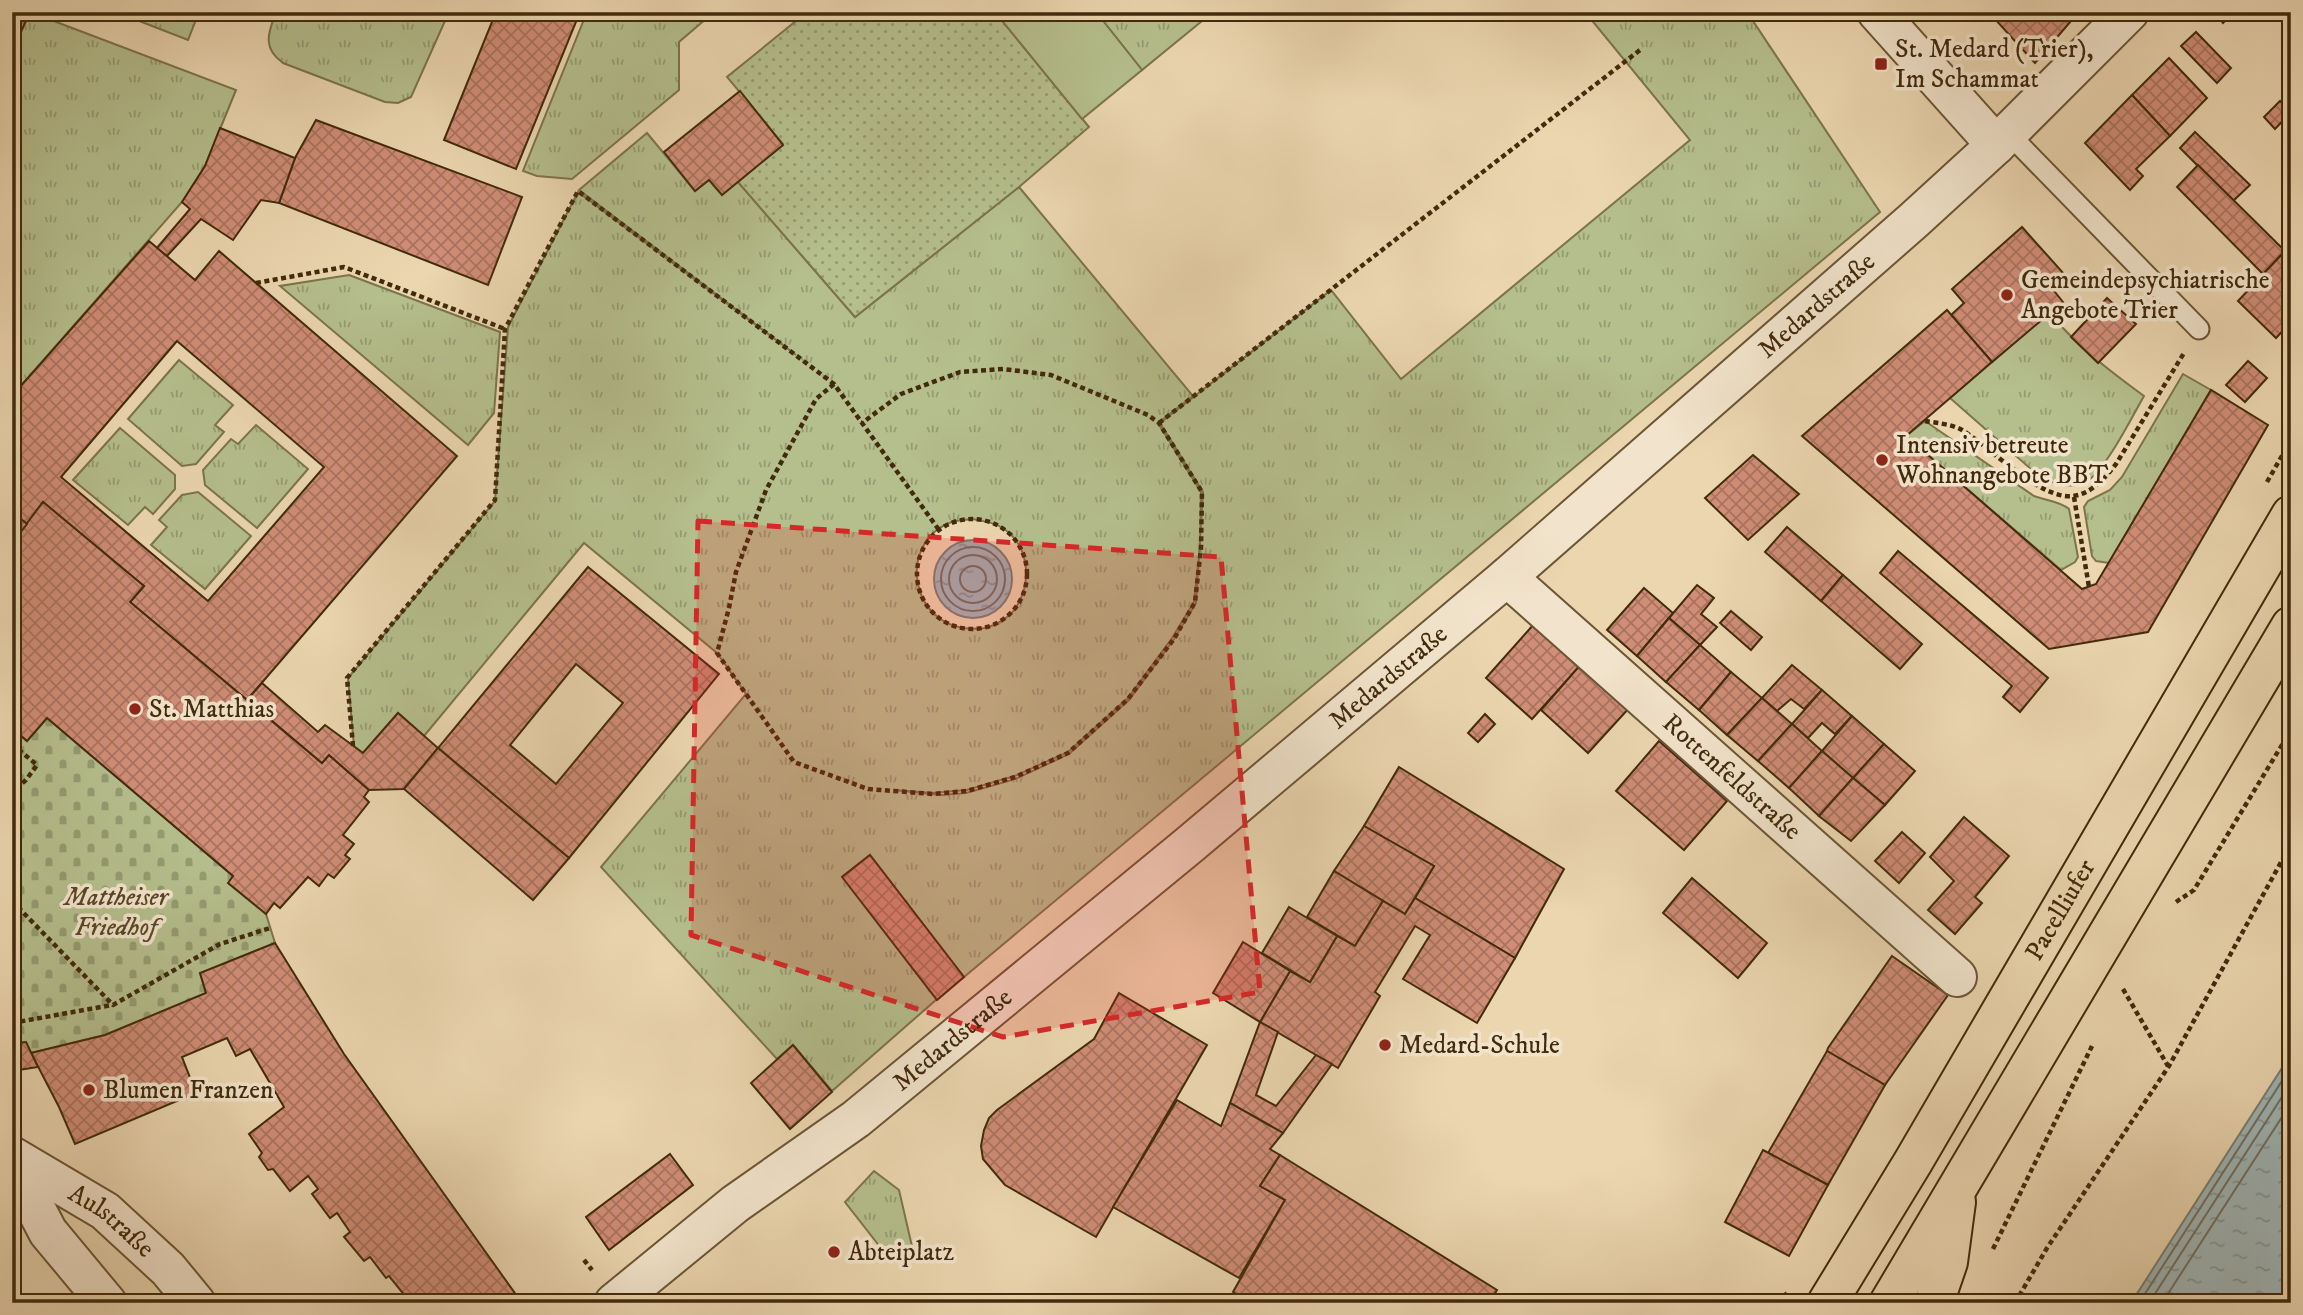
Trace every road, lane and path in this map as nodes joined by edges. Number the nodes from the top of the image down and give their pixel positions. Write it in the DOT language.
graph roads {
  1 [pos="1877,12"];
  2 [pos="2129,12"];
  3 [pos="1640,50"];
  4 [pos="2002,139"];
  5 [pos="257,283"];
  6 [pos="505,328"];
  7 [pos="2199,329"];
  8 [pos="834,384"];
  9 [pos="1925,421"];
  10 [pos="862,423"];
  11 [pos="1159,423"];
  12 [pos="2074,497"];
  13 [pos="2291,515"];
  14 [pos="939,530"];
  15 [pos="1507,577"];
  16 [pos="2089,587"];
  17 [pos="2291,626"];
  18 [pos="2291,730"];
  19 [pos="12,744"];
  20 [pos="353,746"];
  21 [pos="12,792"];
  22 [pos="2291,844"];
  23 [pos="12,901"];
  24 [pos="2166,908"];
  25 [pos="270,928"];
  26 [pos="1957,977"];
  27 [pos="2116,998"];
  28 [pos="113,1005"];
  29 [pos="12,1023"];
  30 [pos="2098,1035"];
  31 [pos="2169,1066"];
  32 [pos="12,1156"];
  33 [pos="12,1163"];
  34 [pos="1958,1186"];
  35 [pos="1990,1254"];
  36 [pos="107,1303"];
  37 [pos="196,1303"];
  38 [pos="614,1303"];
  39 [pos="1827,1303"];
  40 [pos="1889,1303"];
  41 [pos="1934,1303"];
  42 [pos="2015,1303"];
  1 -- 4 [label="street"];
  2 -- 4 [label="street, Medardstraße"];
  3 -- 11 [label="path"];
  4 -- 7 [label="lane"];
  4 -- 15 [label="street, Medardstraße"];
  5 -- 6 [label="path"];
  6 -- 8 [label="path"];
  6 -- 20 [label="path"];
  7 -- 12 [label="path"];
  8 -- 10 [label="path"];
  8 -- 11 [label="path"];
  9 -- 12 [label="path"];
  10 -- 11 [label="path"];
  10 -- 14 [label="path"];
  12 -- 16 [label="path"];
  13 -- 39 [label="main road, Pacelliufer"];
  14 -- 14 [label="path"];
  15 -- 26 [label="street, Rottenfeldstraße"];
  15 -- 38 [label="street, Medardstraße"];
  17 -- 34 [label="main road, Pacelliufer"];
  18 -- 24 [label="path"];
  19 -- 21 [label="path"];
  22 -- 31 [label="path"];
  23 -- 28 [label="path"];
  25 -- 28 [label="path"];
  27 -- 31 [label="path"];
  28 -- 29 [label="path"];
  30 -- 35 [label="path"];
  31 -- 42 [label="path"];
  32 -- 37 [label="street, Aulstraße"];
  33 -- 36 [label="street, Aulstraße"];
  34 -- 40 [label="main road, Pacelliufer"];
  34 -- 41 [label="main road"];
}
